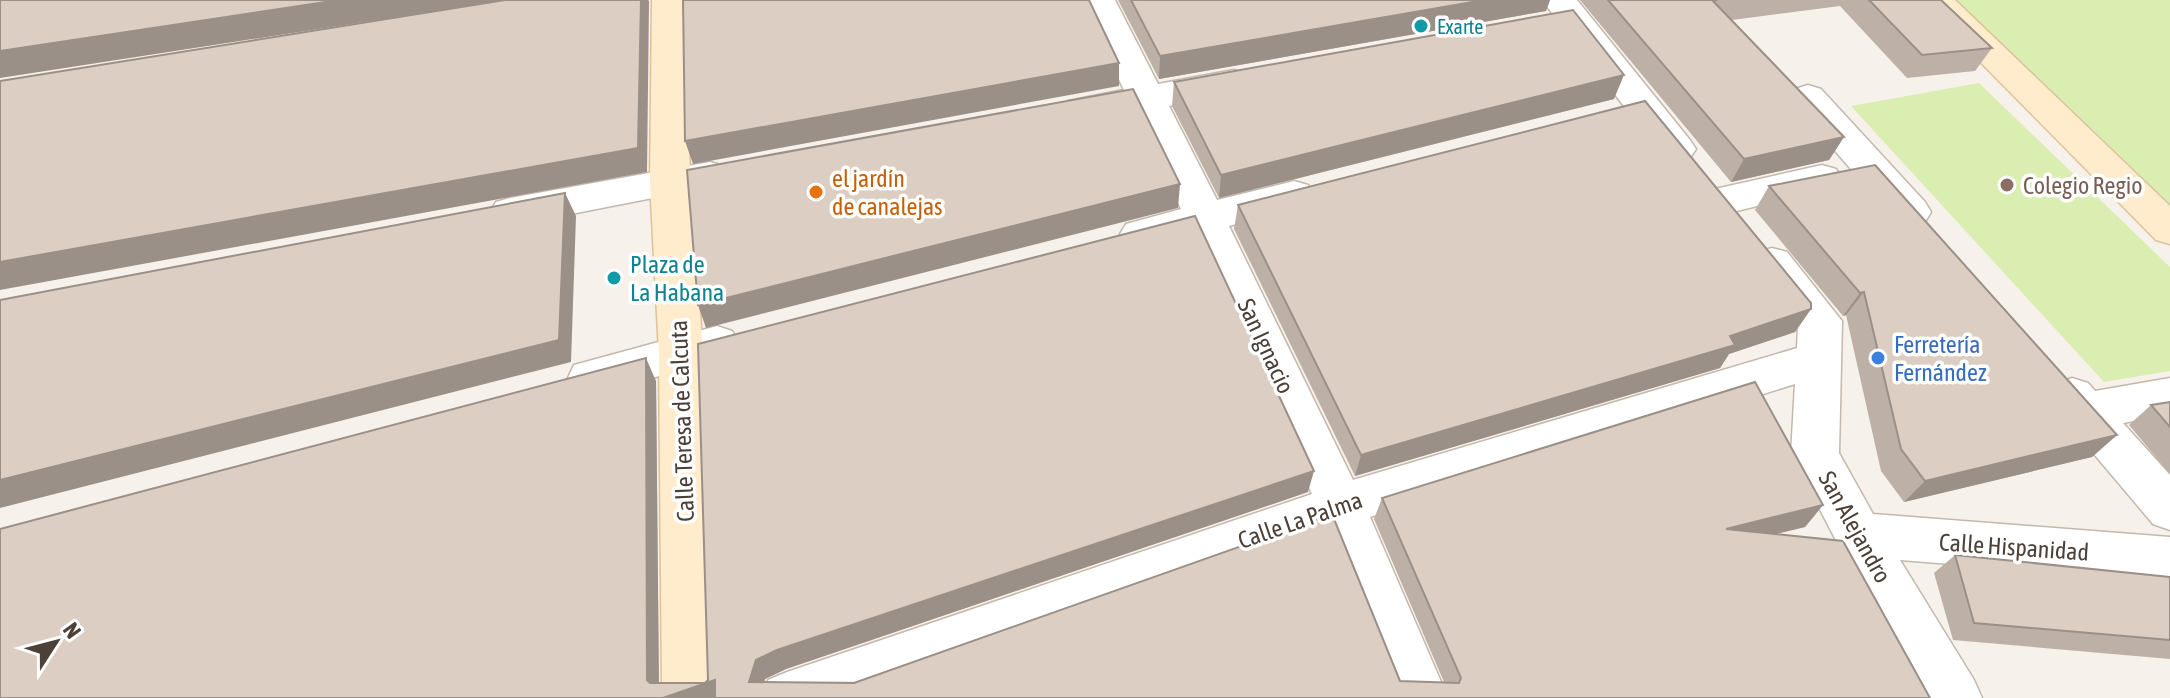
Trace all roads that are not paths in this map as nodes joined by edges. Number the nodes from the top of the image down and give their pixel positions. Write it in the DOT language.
graph roads {
  1 [pos="669,0"];
  2 [pos="1098,0"];
  3 [pos="1936,0"];
  4 [pos="1554,15"];
  5 [pos="1269,76"];
  6 [pos="1808,97"];
  7 [pos="1146,98"];
  8 [pos="1643,107"];
  9 [pos="1053,115"];
  10 [pos="1597,118"];
  11 [pos="1872,167"];
  12 [pos="743,169"];
  13 [pos="670,182"];
  14 [pos="1326,187"];
  15 [pos="1720,201"];
  16 [pos="1205,217"];
  17 [pos="468,220"];
  18 [pos="2170,230"];
  19 [pos="1932,236"];
  20 [pos="1097,245"];
  21 [pos="758,333"];
  22 [pos="681,353"];
  23 [pos="1819,359"];
  24 [pos="2043,364"];
  25 [pos="557,386"];
  26 [pos="2170,396"];
  27 [pos="2084,411"];
  28 [pos="1341,505"];
  29 [pos="2170,509"];
  30 [pos="1858,535"];
  31 [pos="2170,559"];
  32 [pos="689,698"];
  33 [pos="787,698"];
  34 [pos="1421,698"];
  35 [pos="1955,698"];
  1 -- 13 [label="street, Calle Teresa de Calcuta"];
  2 -- 7 [label="street, San Ignacio"];
  3 -- 18 [label="street"];
  4 -- 8 [label="street, San Alejandro"];
  5 -- 7 [label="street"];
  6 -- 11 [label="street"];
  7 -- 9 [label="street"];
  7 -- 16 [label="street, San Ignacio"];
  8 -- 10 [label="street"];
  8 -- 15 [label="street, San Alejandro"];
  11 -- 15 [label="street"];
  11 -- 19 [label="street"];
  12 -- 13 [label="street"];
  13 -- 17 [label="street"];
  13 -- 22 [label="street, Calle Teresa de Calcuta"];
  14 -- 16 [label="street"];
  15 -- 23 [label="street, San Alejandro"];
  16 -- 20 [label="street"];
  16 -- 28 [label="street, San Ignacio"];
  21 -- 22 [label="street"];
  22 -- 25 [label="street"];
  22 -- 32 [label="street, Calle Teresa de Calcuta"];
  23 -- 28 [label="street, Calle La Palma"];
  23 -- 30 [label="street, San Alejandro"];
  24 -- 27 [label="street"];
  26 -- 27 [label="street"];
  27 -- 29 [label="street"];
  28 -- 33 [label="street, Calle La Palma"];
  28 -- 34 [label="street, San Ignacio"];
  30 -- 31 [label="street, Calle Hispanidad"];
  30 -- 35 [label="street, San Alejandro"];
}
